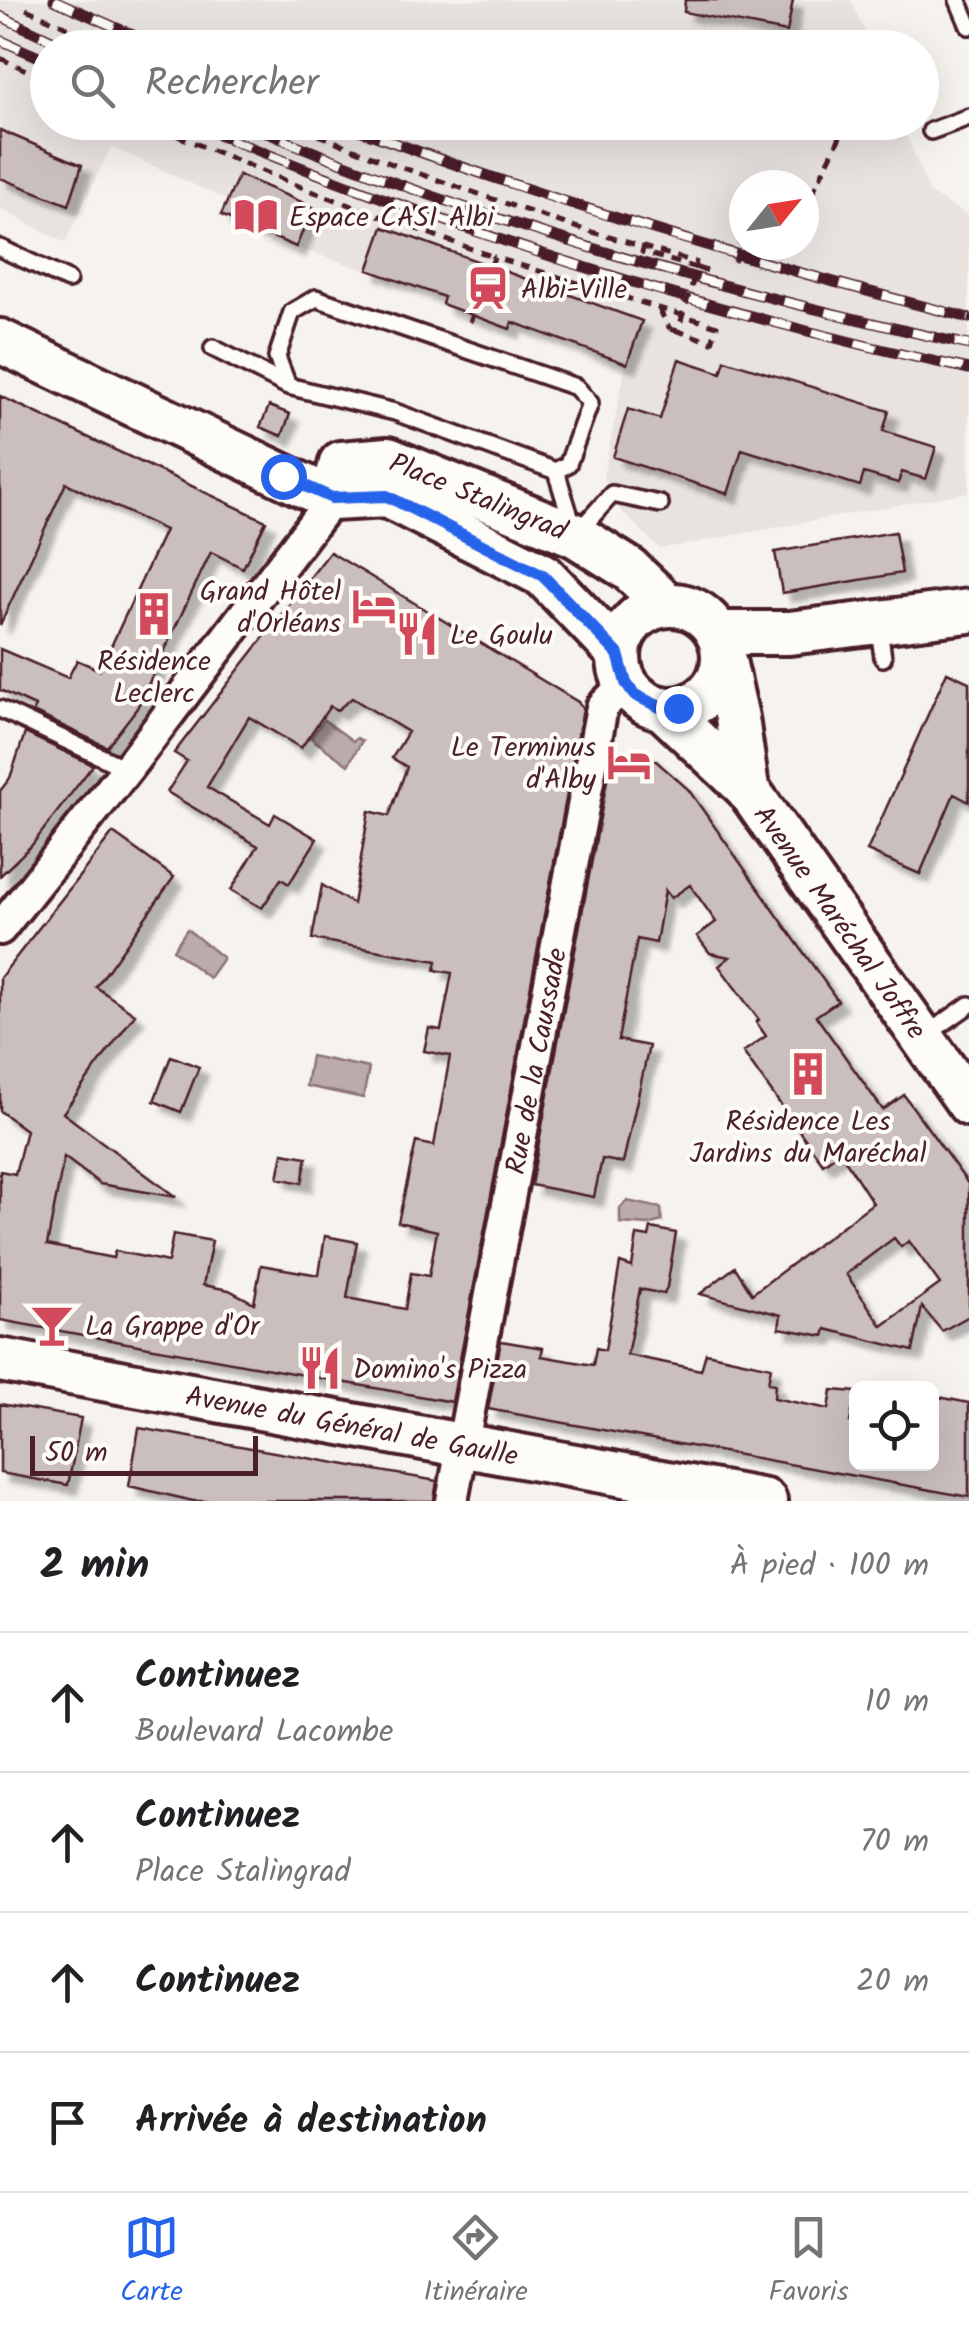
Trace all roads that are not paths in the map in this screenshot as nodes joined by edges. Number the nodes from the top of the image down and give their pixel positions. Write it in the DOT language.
graph roads {
  1 [pos="958,0"];
  2 [pos="969,26"];
  3 [pos="969,117"];
  4 [pos="939,128"];
  5 [pos="0,248"];
  6 [pos="68,280"];
  7 [pos="0,340"];
  8 [pos="213,348"];
  9 [pos="288,386"];
  10 [pos="556,472"];
  11 [pos="332,498"];
  12 [pos="660,504"];
  13 [pos="510,533"];
  14 [pos="576,535"];
  15 [pos="667,605"];
  16 [pos="969,611"];
  17 [pos="720,644"];
  18 [pos="622,668"];
  19 [pos="662,708"];
  20 [pos="0,709"];
  21 [pos="127,769"];
  22 [pos="747,788"];
  23 [pos="0,930"];
  24 [pos="969,1005"];
  25 [pos="922,1038"];
  26 [pos="969,1104"];
  27 [pos="0,1360"];
  28 [pos="462,1446"];
  29 [pos="452,1501"];
  30 [pos="764,1501"];
  1 -- 2 [label="lane"];
  3 -- 4 [label="lane"];
  5 -- 6 [label="lane"];
  7 -- 11 [label="main road"];
  8 -- 9 [label="lane"];
  9 -- 10 [label="lane"];
  9 -- 10 [label="lane"];
  10 -- 14 [label="lane"];
  11 -- 13 [label="main road, Place Stalingrad"];
  11 -- 21 [label="street"];
  12 -- 14 [label="lane"];
  13 -- 14 [label="main road, Place Stalingrad"];
  13 -- 18 [label="main road, Place Stalingrad"];
  14 -- 15 [label="main road, Place Stalingrad"];
  15 -- 17 [label="main road"];
  15 -- 18 [label="main road"];
  16 -- 17 [label="main road"];
  17 -- 19 [label="main road"];
  17 -- 22 [label="main road"];
  18 -- 19 [label="main road"];
  18 -- 28 [label="street, Rue de la Caussade"];
  19 -- 22 [label="main road, Avenue Maréchal Joffre"];
  20 -- 21 [label="lane"];
  21 -- 23 [label="street"];
  22 -- 25 [label="main road, Avenue Maréchal Joffre"];
  24 -- 25 [label="lane"];
  25 -- 26 [label="main road, Avenue Maréchal Joffre"];
  27 -- 28 [label="main road, Avenue du Général de Gaulle"];
  28 -- 29 [label="street, Rue de la Caussade"];
  28 -- 30 [label="main road, Avenue du Général de Gaulle"];
}
